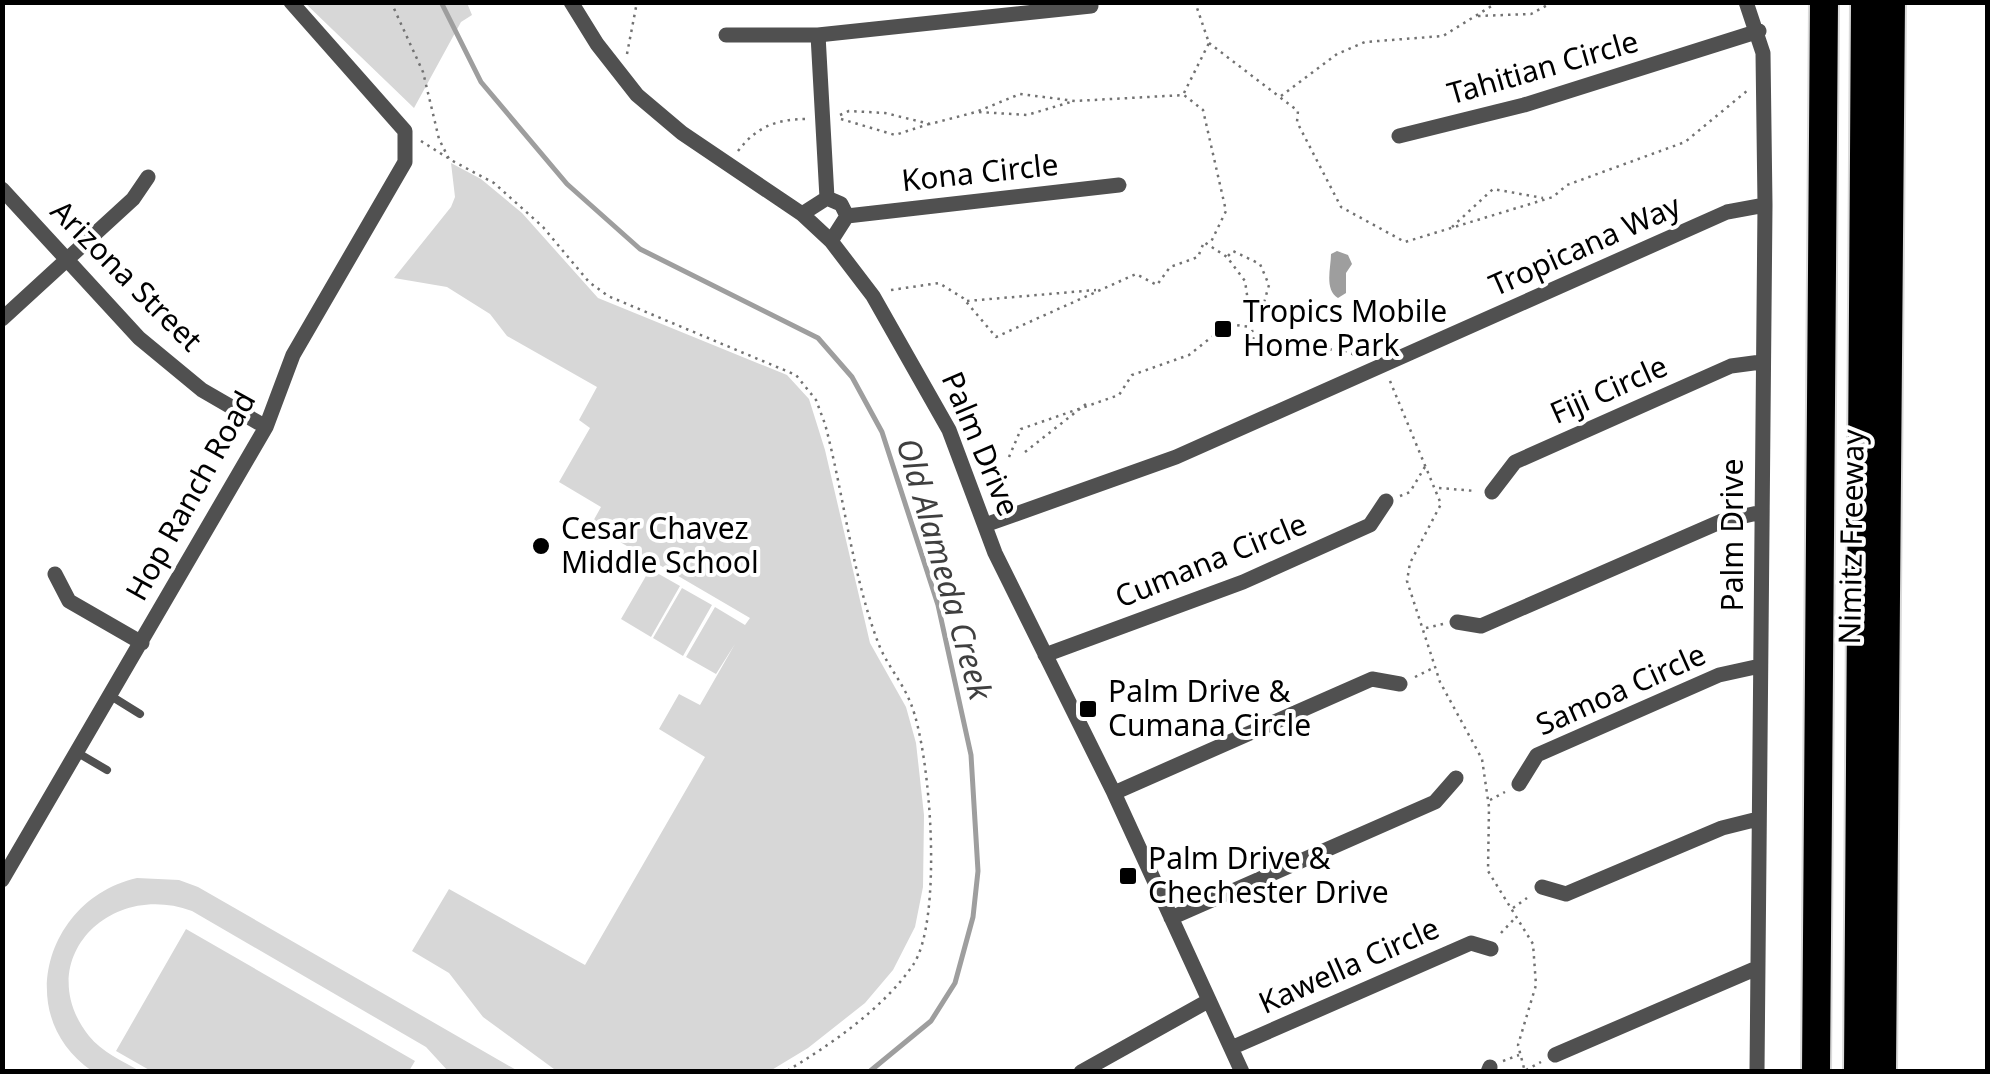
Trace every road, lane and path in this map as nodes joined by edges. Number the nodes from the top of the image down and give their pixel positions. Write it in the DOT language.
graph roads {
  1 [pos="292,2"];
  2 [pos="391,2"];
  3 [pos="571,2"];
  4 [pos="638,2"];
  5 [pos="1196,2"];
  6 [pos="1498,2"];
  7 [pos="1553,2"];
  8 [pos="1746,2"];
  9 [pos="1824,2"];
  10 [pos="1866,2"];
  11 [pos="1890,2"];
  12 [pos="1091,6"];
  13 [pos="1476,16"];
  14 [pos="1759,31"];
  15 [pos="726,35"];
  16 [pos="818,36"];
  17 [pos="1208,43"];
  18 [pos="618,71"];
  19 [pos="1763,85"];
  20 [pos="1184,95"];
  21 [pos="1280,96"];
  22 [pos="1075,101"];
  23 [pos="976,112"];
  24 [pos="821,118"];
  25 [pos="930,124"];
  26 [pos="405,131"];
  27 [pos="1399,136"];
  28 [pos="449,159"];
  29 [pos="730,163"];
  30 [pos="148,177"];
  31 [pos="1119,185"];
  32 [pos="2,189"];
  33 [pos="827,198"];
  34 [pos="1548,199"];
  35 [pos="1765,205"];
  36 [pos="802,214"];
  37 [pos="847,216"];
  38 [pos="1451,228"];
  39 [pos="831,241"];
  40 [pos="1209,245"];
  41 [pos="1227,257"];
  42 [pos="68,259"];
  43 [pos="1096,292"];
  44 [pos="874,299"];
  45 [pos="966,302"];
  46 [pos="1252,312"];
  47 [pos="2,319"];
  48 [pos="1251,327"];
  49 [pos="1762,362"];
  50 [pos="1376,370"];
  51 [pos="1088,404"];
  52 [pos="266,428"];
  53 [pos="1025,452"];
  54 [pos="1009,457"];
  55 [pos="1426,464"];
  56 [pos="1438,488"];
  57 [pos="1492,492"];
  58 [pos="1386,501"];
  59 [pos="1762,512"];
  60 [pos="985,525"];
  61 [pos="55,574"];
  62 [pos="1457,622"];
  63 [pos="142,642"];
  64 [pos="1045,655"];
  65 [pos="1436,666"];
  66 [pos="1760,666"];
  67 [pos="1400,684"];
  68 [pos="111,696"];
  69 [pos="140,714"];
  70 [pos="78,752"];
  71 [pos="107,770"];
  72 [pos="1456,778"];
  73 [pos="1519,784"];
  74 [pos="1114,793"];
  75 [pos="1758,820"];
  76 [pos="2,880"];
  77 [pos="1542,888"];
  78 [pos="1512,909"];
  79 [pos="1517,916"];
  80 [pos="1171,918"];
  81 [pos="1491,949"];
  82 [pos="1757,968"];
  83 [pos="1208,1001"];
  84 [pos="1230,1048"];
  85 [pos="1554,1055"];
  86 [pos="785,1072"];
  87 [pos="1081,1072"];
  88 [pos="1242,1072"];
  89 [pos="1525,1072"];
  90 [pos="1757,1072"];
  91 [pos="1816,1072"];
  92 [pos="1858,1072"];
  93 [pos="1882,1072"];
  1 -- 26 [label="street"];
  2 -- 28 [label="path"];
  3 -- 18 [label="street, Palm Drive"];
  4 -- 18 [label="path"];
  5 -- 17 [label="path"];
  6 -- 13 [label="path"];
  7 -- 13 [label="path"];
  8 -- 14 [label="street, Palm Drive"];
  9 -- 91 [label="highway, Nimitz Freeway"];
  10 -- 92 [label="highway"];
  11 -- 93 [label="highway, Nimitz Freeway"];
  12 -- 16 [label="street"];
  13 -- 21 [label="path"];
  14 -- 19 [label="street, Palm Drive"];
  14 -- 27 [label="street, Tahitian Circle"];
  15 -- 16 [label="street"];
  16 -- 24 [label="street"];
  17 -- 20 [label="path"];
  17 -- 21 [label="path"];
  18 -- 29 [label="street, Palm Drive"];
  19 -- 34 [label="path"];
  19 -- 35 [label="street, Palm Drive"];
  20 -- 22 [label="path"];
  20 -- 40 [label="path"];
  21 -- 38 [label="path"];
  22 -- 23 [label="path"];
  22 -- 23 [label="path"];
  23 -- 25 [label="path"];
  24 -- 29 [label="path"];
  24 -- 33 [label="street"];
  25 -- 25 [label="path"];
  26 -- 28 [label="path"];
  26 -- 52 [label="street, Hop Ranch Road"];
  28 -- 86 [label="path"];
  29 -- 36 [label="street, Palm Drive"];
  30 -- 42 [label="street"];
  31 -- 37 [label="street, Kona Circle"];
  32 -- 42 [label="street, Arizona Street"];
  33 -- 36 [label="street"];
  33 -- 37 [label="street"];
  34 -- 38 [label="path"];
  34 -- 38 [label="path"];
  35 -- 49 [label="street, Palm Drive"];
  35 -- 50 [label="street, Tropicana Way"];
  36 -- 39 [label="street, Palm Drive"];
  37 -- 39 [label="street"];
  39 -- 44 [label="street, Palm Drive"];
  40 -- 41 [label="path"];
  40 -- 43 [label="path"];
  41 -- 46 [label="path"];
  41 -- 46 [label="path"];
  42 -- 47 [label="street"];
  42 -- 52 [label="street, Arizona Street"];
  43 -- 45 [label="path"];
  43 -- 45 [label="path"];
  44 -- 45 [label="path"];
  44 -- 60 [label="street, Palm Drive"];
  46 -- 48 [label="path"];
  48 -- 50 [label="path"];
  48 -- 51 [label="path"];
  49 -- 57 [label="street, Fiji Circle"];
  49 -- 59 [label="street, Palm Drive"];
  50 -- 55 [label="path"];
  50 -- 60 [label="street, Tropicana Way"];
  51 -- 53 [label="path"];
  51 -- 54 [label="path"];
  52 -- 63 [label="street, Hop Ranch Road"];
  55 -- 56 [label="path"];
  55 -- 58 [label="path"];
  56 -- 57 [label="path"];
  56 -- 65 [label="path"];
  58 -- 64 [label="street, Cumana Circle"];
  59 -- 62 [label="street"];
  59 -- 66 [label="street, Palm Drive"];
  60 -- 64 [label="street, Palm Drive"];
  61 -- 63 [label="street"];
  63 -- 68 [label="street, Hop Ranch Road"];
  64 -- 74 [label="street, Palm Drive"];
  65 -- 67 [label="path"];
  65 -- 78 [label="path"];
  66 -- 73 [label="street, Samoa Circle"];
  66 -- 75 [label="street, Palm Drive"];
  67 -- 74 [label="street"];
  68 -- 69 [label="lane"];
  68 -- 70 [label="street, Hop Ranch Road"];
  70 -- 71 [label="lane"];
  70 -- 76 [label="street, Hop Ranch Road"];
  72 -- 80 [label="street"];
  74 -- 80 [label="street, Palm Drive"];
  75 -- 77 [label="street"];
  75 -- 82 [label="street, Palm Drive"];
  77 -- 78 [label="path"];
  78 -- 79 [label="path"];
  79 -- 81 [label="path"];
  79 -- 89 [label="path"];
  80 -- 83 [label="street, Palm Drive"];
  81 -- 84 [label="street, Kawella Circle"];
  82 -- 85 [label="street"];
  82 -- 90 [label="street, Palm Drive"];
  83 -- 84 [label="street, Palm Drive"];
  83 -- 87 [label="street"];
  84 -- 88 [label="street, Palm Drive"];
}
